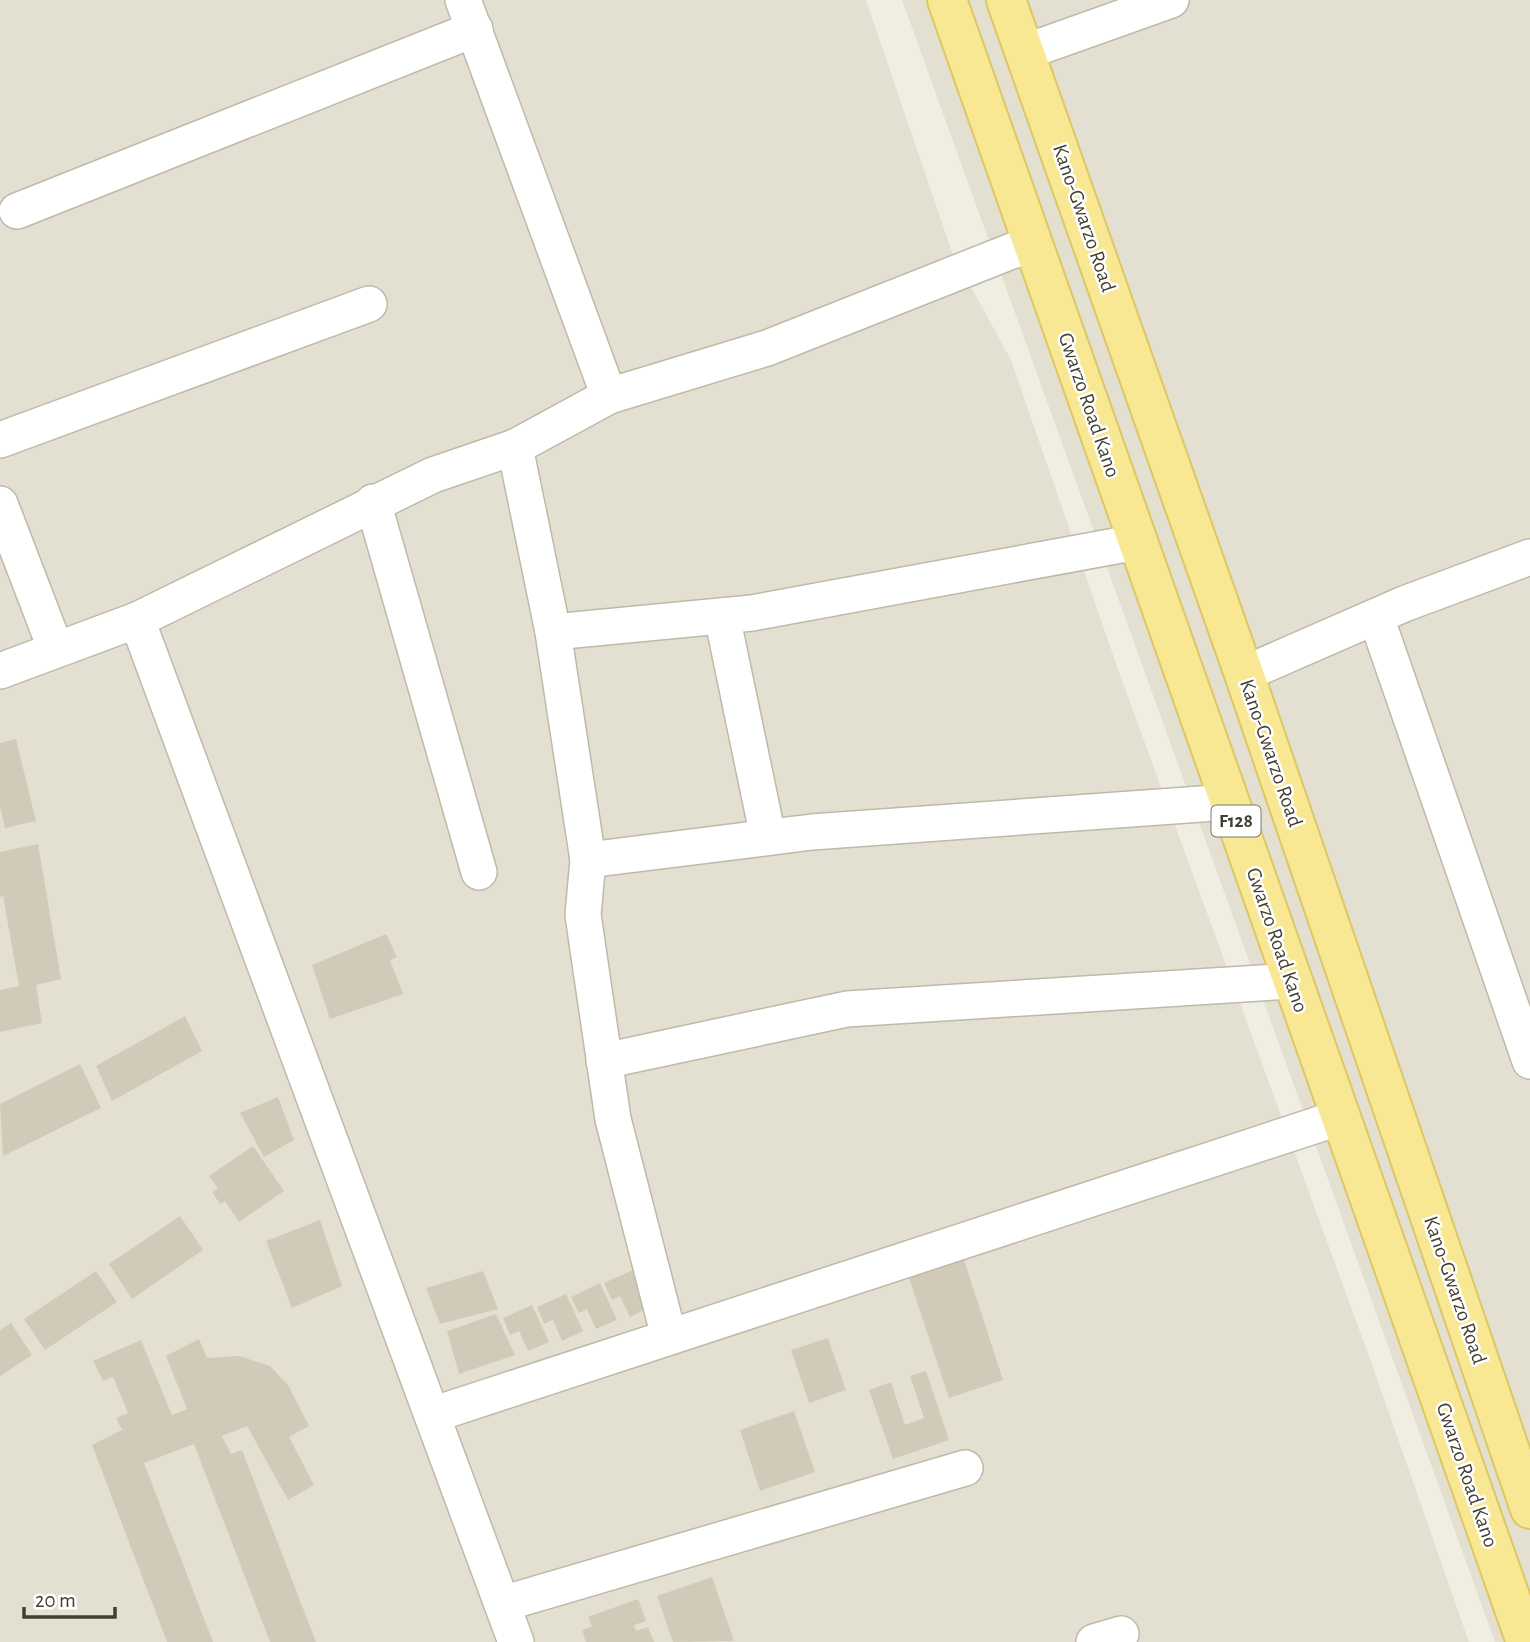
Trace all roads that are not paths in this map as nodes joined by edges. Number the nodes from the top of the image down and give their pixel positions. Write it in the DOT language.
graph roads {
  1 [pos="947,0"];
  2 [pos="1006,0"];
  3 [pos="1171,0"];
  4 [pos="469,14"];
  5 [pos="1025,52"];
  6 [pos="17,211"];
  7 [pos="1032,243"];
  8 [pos="369,304"];
  9 [pos="609,396"];
  10 [pos="0,440"];
  11 [pos="515,447"];
  12 [pos="373,502"];
  13 [pos="0,504"];
  14 [pos="1138,541"];
  15 [pos="1530,557"];
  16 [pos="722,616"];
  17 [pos="1376,617"];
  18 [pos="137,621"];
  19 [pos="553,632"];
  20 [pos="56,650"];
  21 [pos="0,671"];
  22 [pos="1244,674"];
  23 [pos="1229,802"];
  24 [pos="768,837"];
  25 [pos="588,860"];
  26 [pos="479,872"];
  27 [pos="1291,981"];
  28 [pos="604,1061"];
  29 [pos="1530,1062"];
  30 [pos="1341,1117"];
  31 [pos="669,1337"];
  32 [pos="1495,1408"];
  33 [pos="432,1415"];
  34 [pos="1450,1428"];
  35 [pos="965,1468"];
  36 [pos="1530,1509"];
  37 [pos="502,1604"];
  38 [pos="516,1642"];
  39 [pos="1526,1642"];
  1 -- 7 [label="main road, Gwarzo Road Kano / F128"];
  2 -- 5 [label="main road, Kano-Gwarzo Road / F128"];
  3 -- 5 [label="street"];
  4 -- 6 [label="street"];
  4 -- 9 [label="street"];
  5 -- 22 [label="main road, Kano-Gwarzo Road / F128"];
  7 -- 9 [label="street"];
  7 -- 14 [label="main road, Gwarzo Road Kano / F128"];
  8 -- 10 [label="street"];
  9 -- 11 [label="street"];
  11 -- 12 [label="street"];
  11 -- 19 [label="street"];
  12 -- 18 [label="street"];
  12 -- 26 [label="street"];
  13 -- 20 [label="street"];
  14 -- 16 [label="street"];
  14 -- 23 [label="main road, Gwarzo Road Kano / F128"];
  15 -- 17 [label="street"];
  16 -- 19 [label="street"];
  16 -- 24 [label="street"];
  17 -- 22 [label="street"];
  17 -- 29 [label="street"];
  18 -- 20 [label="street"];
  18 -- 33 [label="street"];
  19 -- 25 [label="street"];
  20 -- 21 [label="street"];
  22 -- 32 [label="main road, Kano-Gwarzo Road / F128"];
  23 -- 24 [label="street"];
  23 -- 27 [label="main road, Gwarzo Road Kano / F128"];
  24 -- 25 [label="street"];
  25 -- 28 [label="street"];
  27 -- 28 [label="street"];
  27 -- 30 [label="main road, Gwarzo Road Kano / F128"];
  28 -- 31 [label="street"];
  30 -- 31 [label="street"];
  30 -- 34 [label="main road, Gwarzo Road Kano / F128"];
  31 -- 33 [label="street"];
  32 -- 34 [label="main road"];
  32 -- 36 [label="main road, Kano-Gwarzo Road / F128"];
  33 -- 37 [label="street"];
  34 -- 39 [label="main road, Gwarzo Road Kano / F128"];
  35 -- 37 [label="street"];
  37 -- 38 [label="street"];
}
